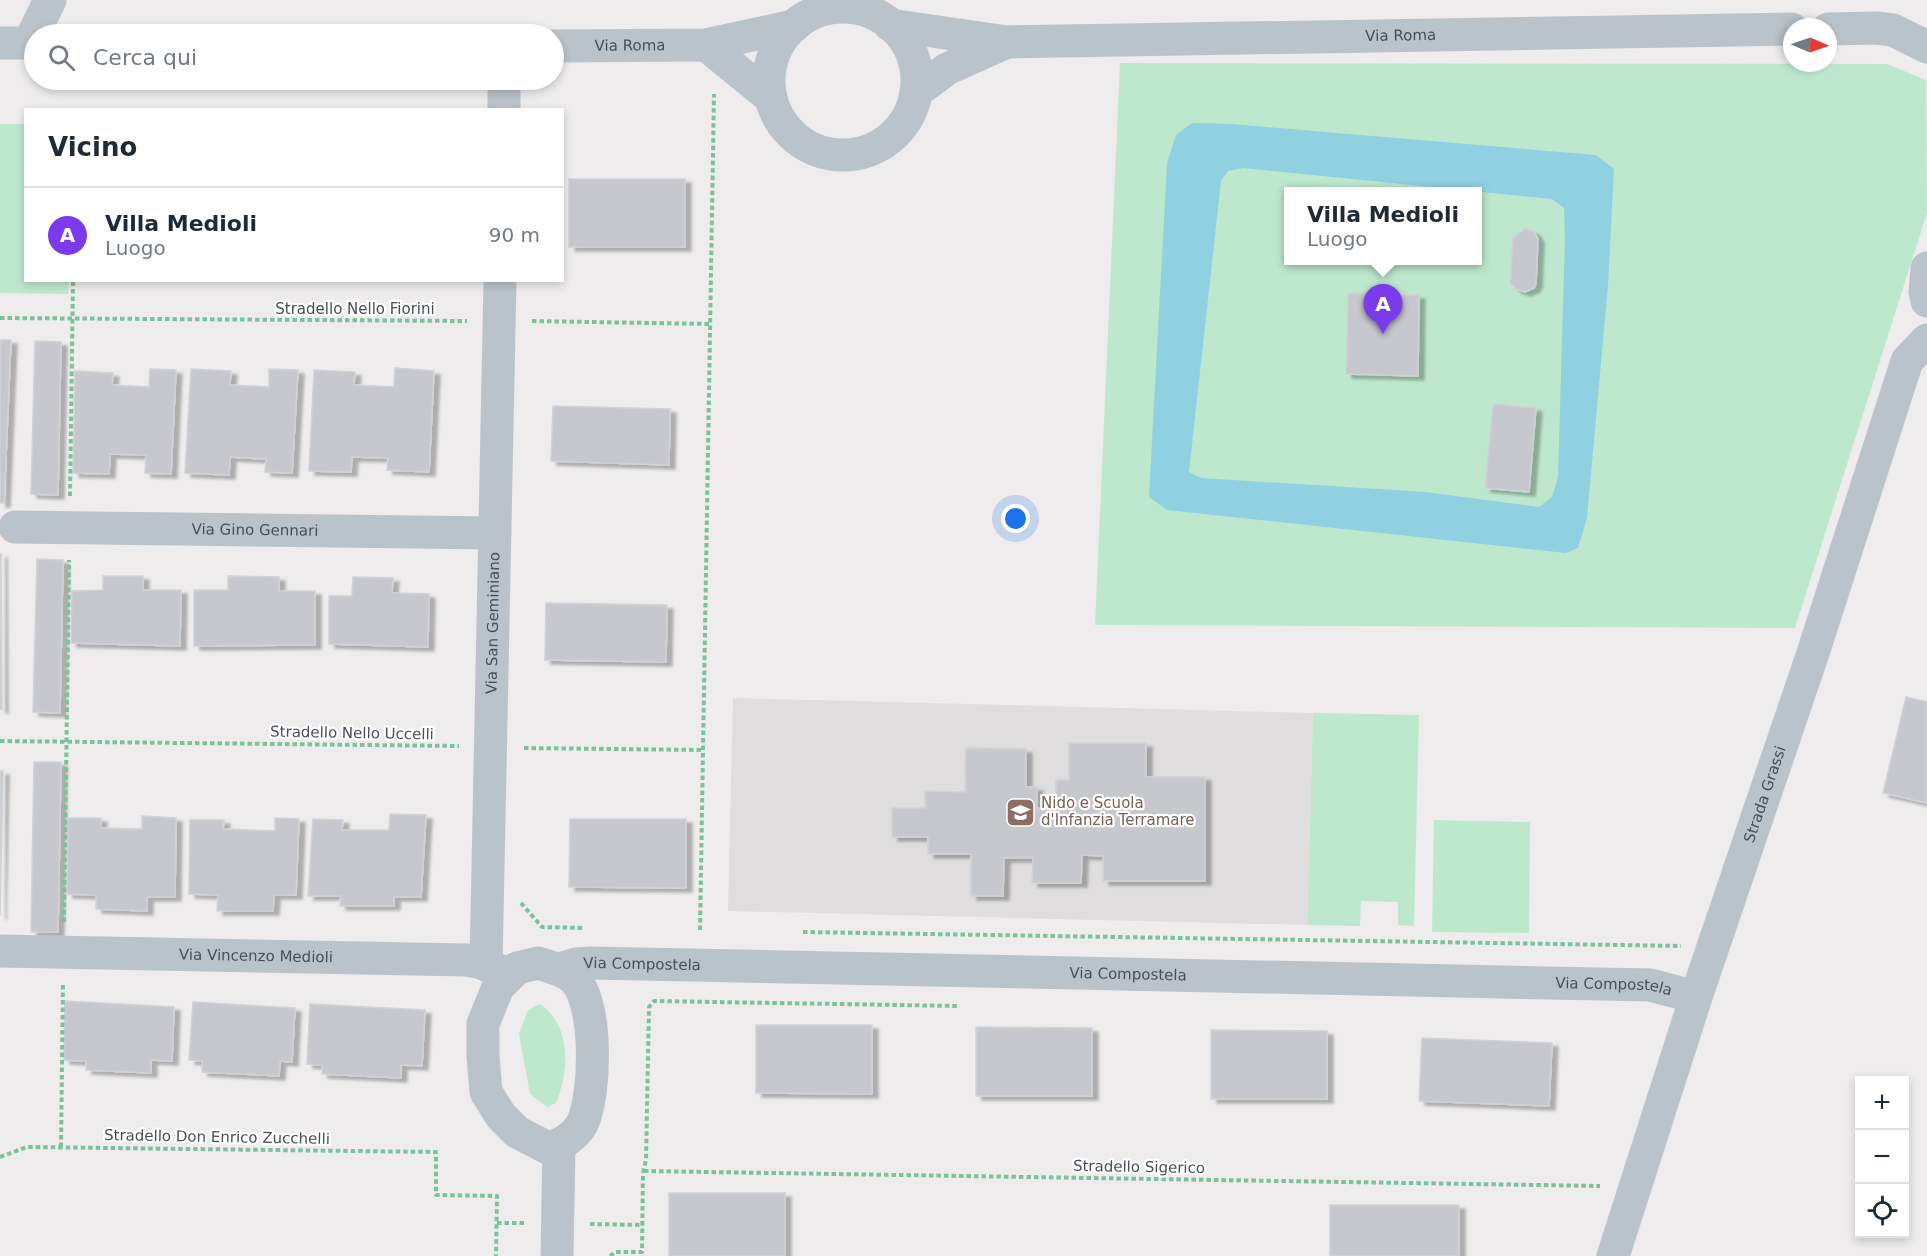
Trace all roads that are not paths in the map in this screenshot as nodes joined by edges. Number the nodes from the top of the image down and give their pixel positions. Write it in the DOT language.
graph roads {
  1 [pos="50,0"];
  2 [pos="869,12"];
  3 [pos="807,14"];
  4 [pos="34,24"];
  5 [pos="1837,28"];
  6 [pos="1783,29"];
  7 [pos="1007,42"];
  8 [pos="706,45"];
  9 [pos="564,46"];
  10 [pos="1927,47"];
  11 [pos="504,90"];
  12 [pos="916,92"];
  13 [pos="771,98"];
  14 [pos="504,108"];
  15 [pos="1927,268"];
  16 [pos="501,282"];
  17 [pos="1927,301"];
  18 [pos="1927,340"];
  19 [pos="15,527"];
  20 [pos="495,533"];
  21 [pos="0,951"];
  22 [pos="559,969"];
  23 [pos="498,970"];
  24 [pos="1696,997"];
  25 [pos="559,1145"];
  26 [pos="557,1256"];
  27 [pos="1613,1256"];
  1 -- 4 [label="street"];
  2 -- 3 [label="street, Via Roma"];
  2 -- 7 [label="street, Via Roma"];
  2 -- 12 [label="street"];
  3 -- 8 [label="street, Via Roma"];
  3 -- 13 [label="street"];
  5 -- 10 [label="street"];
  6 -- 7 [label="street, Via Roma"];
  7 -- 12 [label="street, Via Roma"];
  8 -- 9 [label="street, Via Roma"];
  8 -- 13 [label="street"];
  11 -- 14 [label="street"];
  12 -- 13 [label="street"];
  15 -- 17 [label="street"];
  16 -- 20 [label="street, Via San Geminiano"];
  18 -- 24 [label="street, Strada Grassi"];
  19 -- 20 [label="street, Via Gino Gennari"];
  20 -- 23 [label="street, Via San Geminiano"];
  21 -- 23 [label="street, Via Vincenzo Medioli"];
  22 -- 23 [label="street"];
  22 -- 24 [label="street, Via Compostela"];
  22 -- 25 [label="street"];
  23 -- 25 [label="street"];
  24 -- 27 [label="street, Strada Grassi"];
  25 -- 26 [label="street"];
}
